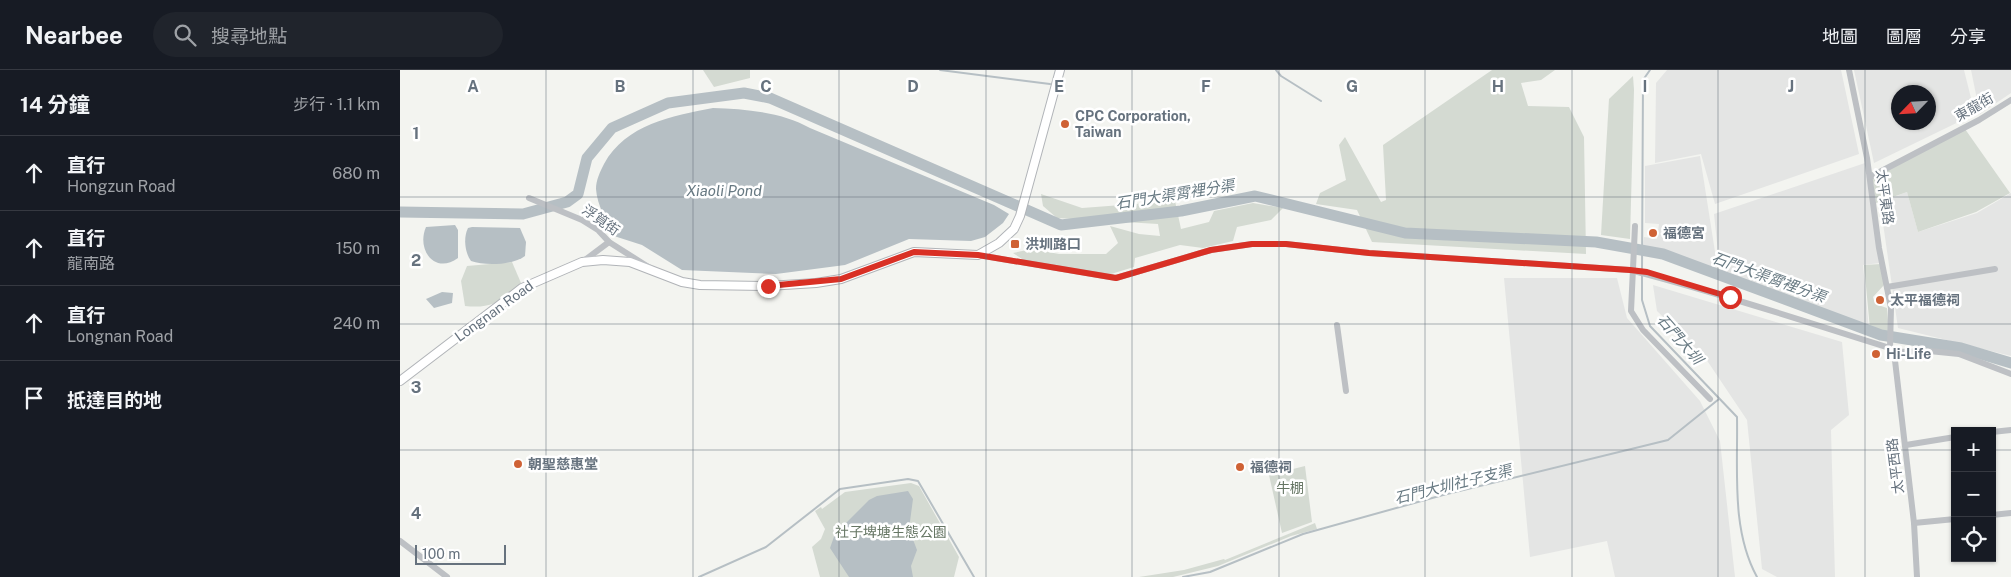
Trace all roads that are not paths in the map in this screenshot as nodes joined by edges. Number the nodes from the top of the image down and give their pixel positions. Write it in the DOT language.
graph roads {
  1 [pos="1060,70"];
  2 [pos="1848,70"];
  3 [pos="2011,100"];
  4 [pos="1870,177"];
  5 [pos="528,198"];
  6 [pos="1635,226"];
  7 [pos="609,242"];
  8 [pos="978,255"];
  9 [pos="582,262"];
  10 [pos="1995,269"];
  11 [pos="655,271"];
  12 [pos="1637,271"];
  13 [pos="1887,287"];
  14 [pos="1337,325"];
  15 [pos="1892,350"];
  16 [pos="2011,374"];
  17 [pos="400,381"];
  18 [pos="1346,391"];
  19 [pos="1710,399"];
  20 [pos="2011,430"];
  21 [pos="1996,432"];
  22 [pos="1951,438"];
  23 [pos="1906,445"];
  24 [pos="2011,513"];
  25 [pos="1996,515"];
  26 [pos="1951,518"];
  27 [pos="1914,523"];
  28 [pos="400,541"];
  29 [pos="447,577"];
  30 [pos="1917,577"];
  1 -- 8 [label="main road"];
  2 -- 4 [label="street, 太平東路"];
  3 -- 4 [label="street, 東龍街"];
  4 -- 13 [label="street, 太平東路"];
  5 -- 7 [label="street, 浮筧街"];
  6 -- 12 [label="street"];
  7 -- 9 [label="street"];
  7 -- 11 [label="street, 浮筧街"];
  8 -- 11 [label="main road, Longnan Road"];
  8 -- 12 [label="street"];
  9 -- 11 [label="main road, Longnan Road"];
  9 -- 17 [label="main road, Longnan Road"];
  10 -- 13 [label="street"];
  12 -- 15 [label="street"];
  12 -- 19 [label="street"];
  13 -- 15 [label="street, 太平東路"];
  14 -- 18 [label="street"];
  15 -- 16 [label="street"];
  15 -- 23 [label="street, 太平西路"];
  20 -- 21 [label="street"];
  22 -- 23 [label="street"];
  23 -- 27 [label="street, 太平西路"];
  24 -- 25 [label="street"];
  26 -- 27 [label="street"];
  27 -- 30 [label="street, 太平西路"];
  28 -- 29 [label="street"];
}
